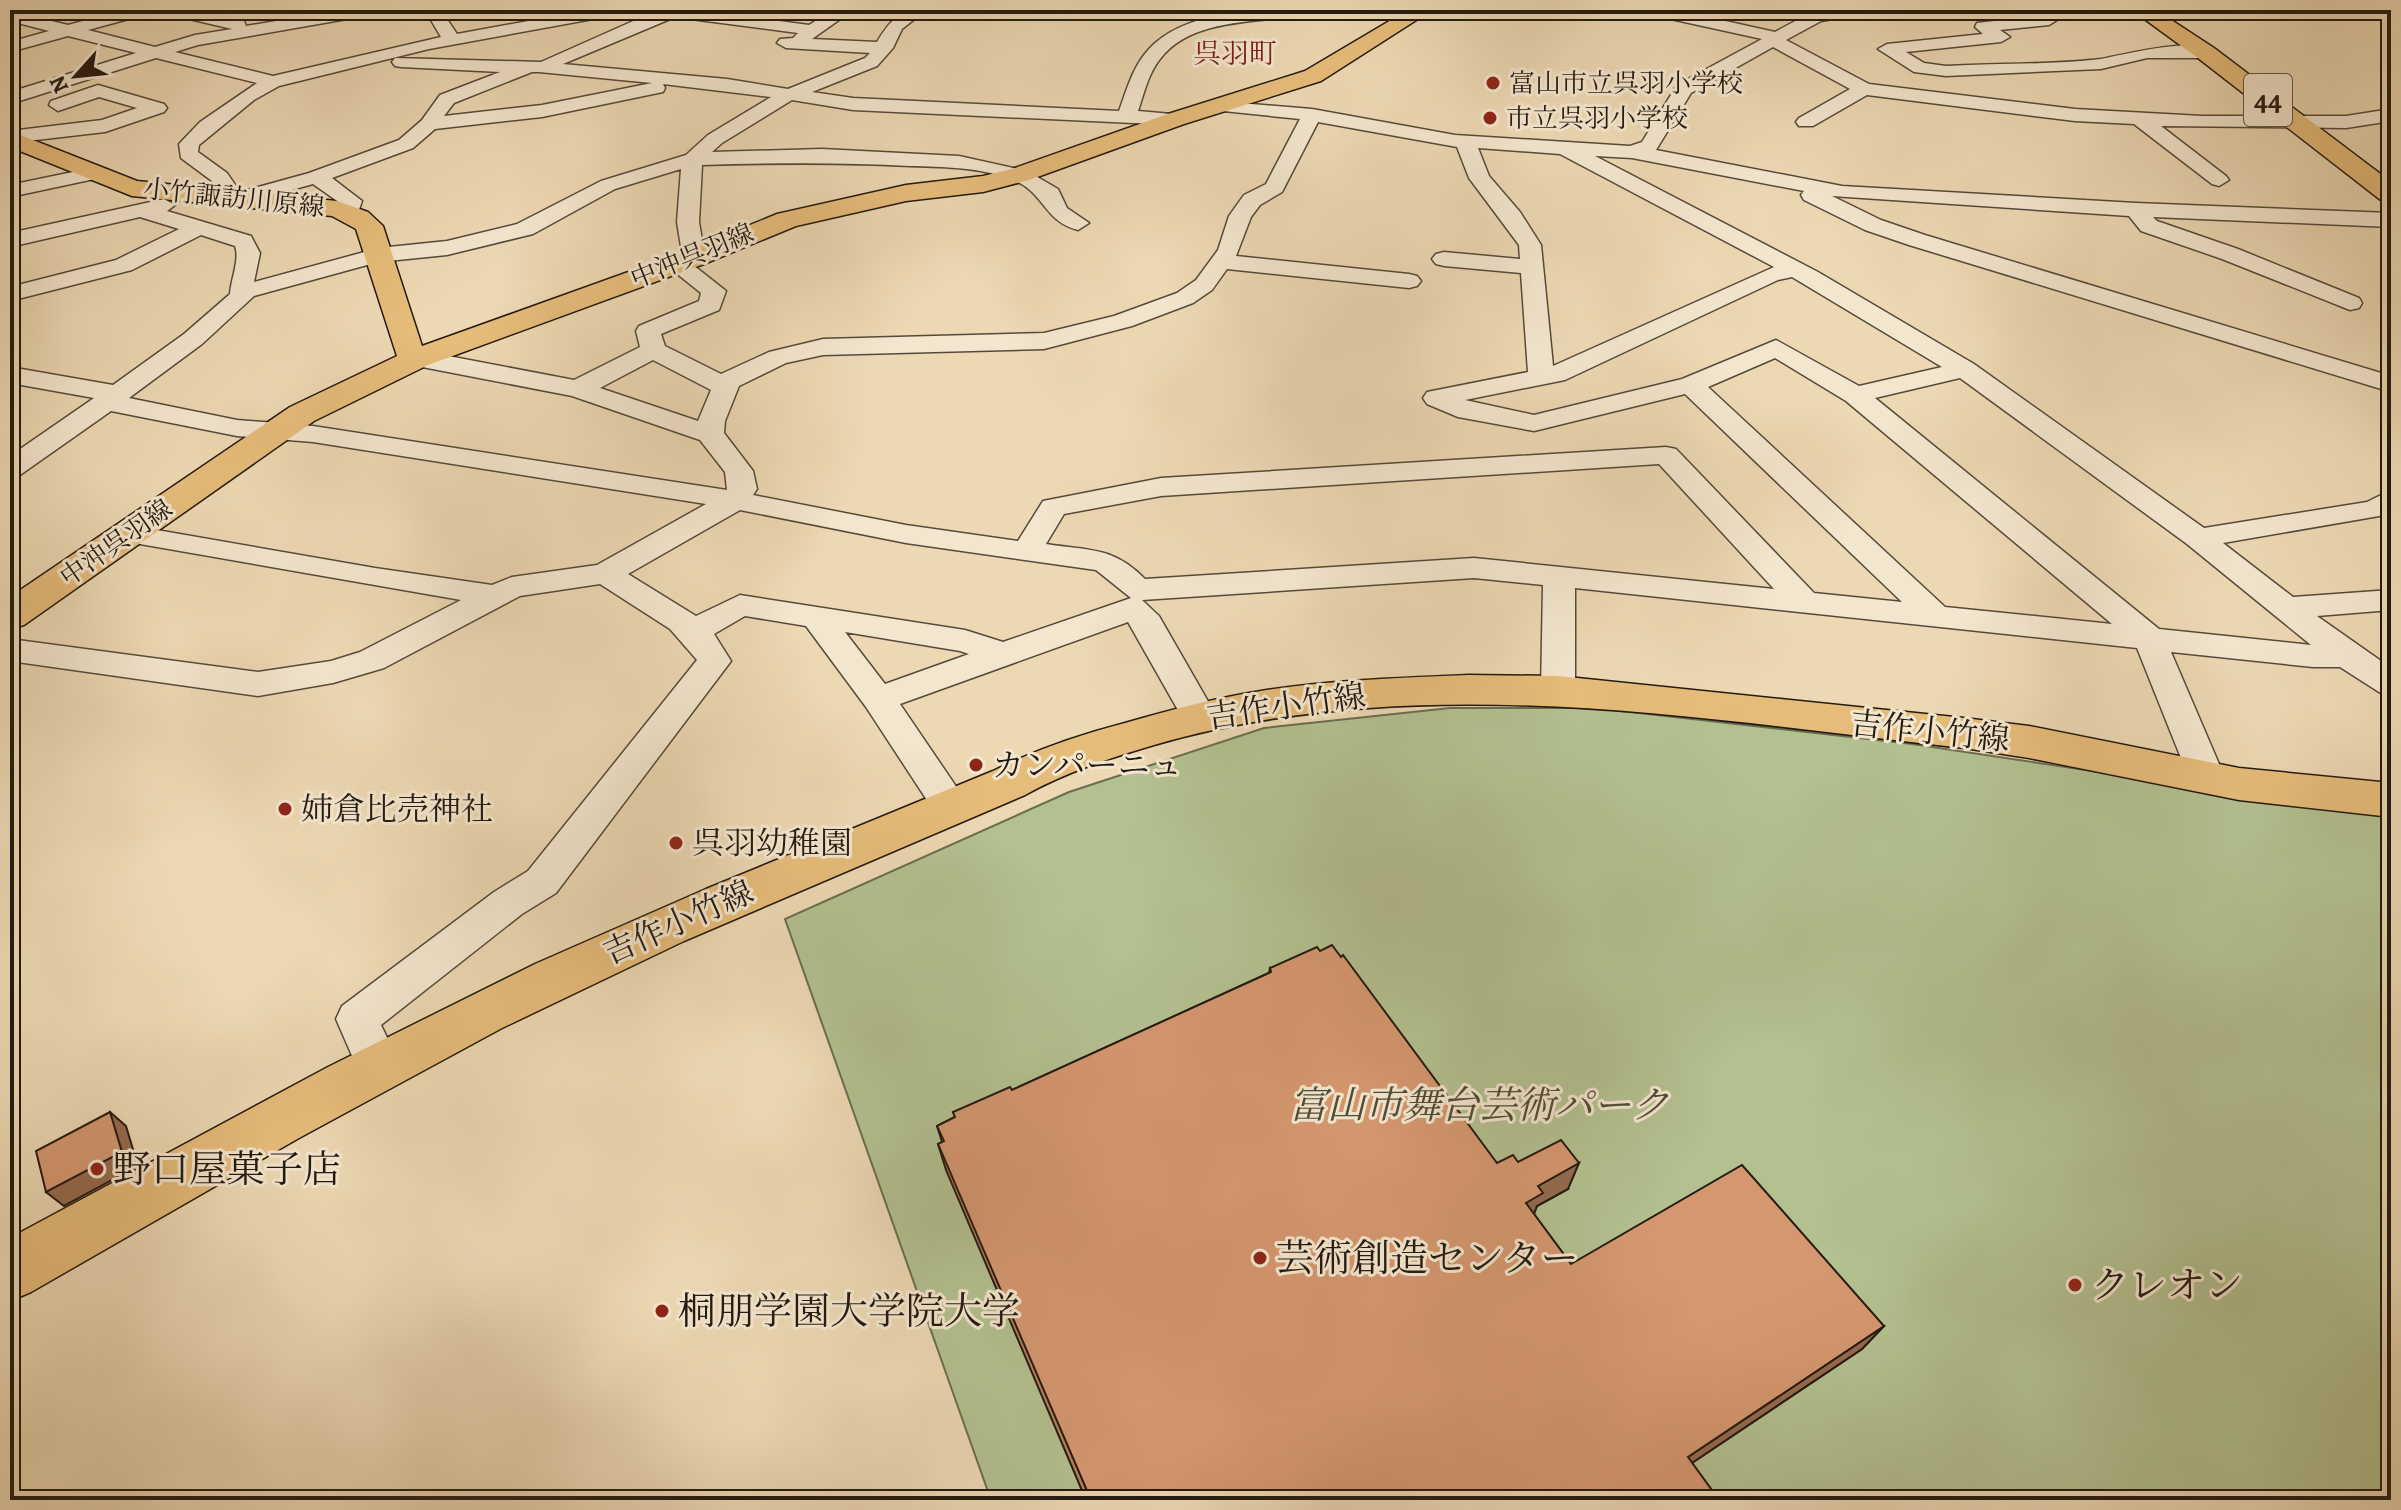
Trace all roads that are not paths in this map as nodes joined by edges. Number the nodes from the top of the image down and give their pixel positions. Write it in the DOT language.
graph roads {
  1 [pos="141,10"];
  2 [pos="174,10"];
  3 [pos="370,10"];
  4 [pos="433,10"];
  5 [pos="615,10"];
  6 [pos="668,10"];
  7 [pos="845,10"];
  8 [pos="918,10"];
  9 [pos="1302,10"];
  10 [pos="1422,10"];
  11 [pos="1654,10"];
  12 [pos="1856,10"];
  13 [pos="2028,10"];
  14 [pos="2142,10"];
  15 [pos="332,13"];
  16 [pos="10,16"];
  17 [pos="539,16"];
  18 [pos="638,25"];
  19 [pos="253,29"];
  20 [pos="65,30"];
  21 [pos="812,30"];
  22 [pos="298,39"];
  23 [pos="1776,39"];
  24 [pos="452,40"];
  25 [pos="756,41"];
  26 [pos="798,43"];
  27 [pos="2012,43"];
  28 [pos="10,47"];
  29 [pos="340,48"];
  30 [pos="884,48"];
  31 [pos="151,51"];
  32 [pos="2206,53"];
  33 [pos="370,58"];
  34 [pos="2058,66"];
  35 [pos="534,67"];
  36 [pos="1983,69"];
  37 [pos="23,71"];
  38 [pos="60,81"];
  39 [pos="675,81"];
  40 [pos="273,82"];
  41 [pos="1864,89"];
  42 [pos="788,95"];
  43 [pos="10,98"];
  44 [pos="1223,105"];
  45 [pos="1986,106"];
  46 [pos="1312,115"];
  47 [pos="2391,115"];
  48 [pos="1127,116"];
  49 [pos="1176,119"];
  50 [pos="2141,120"];
  51 [pos="2297,121"];
  52 [pos="1806,122"];
  53 [pos="429,124"];
  54 [pos="10,134"];
  55 [pos="1465,142"];
  56 [pos="1567,149"];
  57 [pos="1632,152"];
  58 [pos="693,159"];
  59 [pos="92,174"];
  60 [pos="1020,175"];
  61 [pos="316,177"];
  62 [pos="2219,180"];
  63 [pos="1803,186"];
  64 [pos="10,191"];
  65 [pos="2391,195"];
  66 [pos="183,199"];
  67 [pos="234,200"];
  68 [pos="2136,210"];
  69 [pos="144,211"];
  70 [pos="348,213"];
  71 [pos="2391,220"];
  72 [pos="1078,223"];
  73 [pos="200,227"];
  74 [pos="10,240"];
  75 [pos="380,256"];
  76 [pos="1444,259"];
  77 [pos="685,261"];
  78 [pos="1221,261"];
  79 [pos="1532,267"];
  80 [pos="1794,269"];
  81 [pos="1409,281"];
  82 [pos="243,292"];
  83 [pos="10,294"];
  84 [pos="2350,303"];
  85 [pos="653,350"];
  86 [pos="417,358"];
  87 [pos="1965,369"];
  88 [pos="10,375"];
  89 [pos="1541,378"];
  90 [pos="2391,384"];
  91 [pos="1691,385"];
  92 [pos="724,386"];
  93 [pos="578,389"];
  94 [pos="1855,395"];
  95 [pos="112,398"];
  96 [pos="275,432"];
  97 [pos="710,434"];
  98 [pos="10,469"];
  99 [pos="2391,499"];
  100 [pos="734,502"];
  101 [pos="128,534"];
  102 [pos="2198,538"];
  103 [pos="1028,550"];
  104 [pos="605,574"];
  105 [pos="1559,577"];
  106 [pos="493,595"];
  107 [pos="1136,599"];
  108 [pos="2391,600"];
  109 [pos="1804,602"];
  110 [pos="2288,608"];
  111 [pos="10,616"];
  112 [pos="1935,616"];
  113 [pos="817,618"];
  114 [pos="696,631"];
  115 [pos="2149,638"];
  116 [pos="10,650"];
  117 [pos="1003,654"];
  118 [pos="2347,656"];
  119 [pos="2391,684"];
  120 [pos="1558,690"];
  121 [pos="878,699"];
  122 [pos="1199,717"];
  123 [pos="2207,778"];
  124 [pos="2391,800"];
  125 [pos="951,807"];
  126 [pos="379,1067"];
  127 [pos="10,1271"];
  1 -- 20 [label="street"];
  2 -- 19 [label="street"];
  3 -- 15 [label="street"];
  4 -- 24 [label="street"];
  5 -- 17 [label="street"];
  6 -- 18 [label="street"];
  7 -- 21 [label="street"];
  8 -- 30 [label="street"];
  9 -- 48 [label="street"];
  10 -- 44 [label="main road, 中沖呉羽線"];
  11 -- 23 [label="street"];
  12 -- 23 [label="street"];
  13 -- 27 [label="street"];
  14 -- 32 [label="main road, 44"];
  15 -- 19 [label="street"];
  16 -- 20 [label="street"];
  17 -- 24 [label="street"];
  18 -- 21 [label="street"];
  18 -- 35 [label="street"];
  19 -- 22 [label="street"];
  19 -- 31 [label="street"];
  20 -- 28 [label="street"];
  20 -- 31 [label="street"];
  21 -- 26 [label="street"];
  23 -- 41 [label="street"];
  23 -- 57 [label="street"];
  24 -- 33 [label="street"];
  25 -- 26 [label="street"];
  26 -- 30 [label="street"];
  27 -- 34 [label="street"];
  27 -- 36 [label="street"];
  29 -- 33 [label="street"];
  30 -- 42 [label="street"];
  31 -- 38 [label="street"];
  31 -- 40 [label="street"];
  32 -- 34 [label="street"];
  32 -- 51 [label="main road, 44"];
  33 -- 35 [label="street"];
  33 -- 40 [label="street"];
  34 -- 36 [label="street"];
  35 -- 39 [label="street"];
  35 -- 53 [label="street"];
  36 -- 45 [label="street"];
  37 -- 38 [label="street"];
  38 -- 43 [label="street"];
  39 -- 42 [label="street"];
  39 -- 53 [label="street"];
  40 -- 67 [label="street"];
  41 -- 45 [label="street"];
  41 -- 52 [label="street"];
  42 -- 48 [label="street"];
  42 -- 58 [label="street"];
  44 -- 46 [label="street"];
  44 -- 49 [label="main road, 中沖呉羽線"];
  45 -- 50 [label="street"];
  46 -- 55 [label="street"];
  46 -- 78 [label="street"];
  47 -- 51 [label="street"];
  48 -- 49 [label="street"];
  49 -- 60 [label="main road, 中沖呉羽線"];
  50 -- 51 [label="street"];
  50 -- 62 [label="street"];
  51 -- 65 [label="main road, 44"];
  53 -- 61 [label="street"];
  54 -- 54 [label="street"];
  54 -- 59 [label="main road, 小竹諏訪川原線"];
  55 -- 56 [label="street"];
  55 -- 79 [label="street"];
  56 -- 57 [label="street"];
  56 -- 80 [label="street"];
  57 -- 63 [label="street"];
  58 -- 60 [label="street"];
  58 -- 75 [label="street"];
  58 -- 77 [label="street"];
  59 -- 64 [label="street"];
  59 -- 66 [label="main road, 小竹諏訪川原線"];
  60 -- 72 [label="street"];
  60 -- 77 [label="main road, 中沖呉羽線"];
  61 -- 67 [label="street"];
  61 -- 70 [label="street"];
  63 -- 68 [label="street"];
  63 -- 90 [label="street"];
  66 -- 67 [label="main road, 小竹諏訪川原線"];
  66 -- 69 [label="street"];
  67 -- 70 [label="main road, 小竹諏訪川原線"];
  68 -- 71 [label="street"];
  68 -- 84 [label="street"];
  69 -- 73 [label="street"];
  69 -- 74 [label="street"];
  70 -- 75 [label="main road, 小竹諏訪川原線"];
  73 -- 82 [label="street"];
  73 -- 83 [label="street"];
  75 -- 82 [label="street"];
  75 -- 86 [label="main road, 小竹諏訪川原線"];
  76 -- 79 [label="street"];
  77 -- 85 [label="street"];
  77 -- 86 [label="main road, 中沖呉羽線"];
  78 -- 81 [label="street"];
  78 -- 92 [label="street"];
  79 -- 89 [label="street"];
  80 -- 87 [label="street"];
  80 -- 89 [label="street"];
  82 -- 95 [label="street"];
  85 -- 92 [label="street"];
  85 -- 93 [label="street"];
  86 -- 93 [label="street"];
  86 -- 96 [label="main road, 中沖呉羽線"];
  87 -- 94 [label="street"];
  87 -- 102 [label="street"];
  88 -- 95 [label="street"];
  89 -- 91 [label="street"];
  91 -- 94 [label="street"];
  91 -- 112 [label="street"];
  92 -- 97 [label="street"];
  93 -- 97 [label="street"];
  94 -- 115 [label="street"];
  95 -- 96 [label="street"];
  95 -- 98 [label="street"];
  96 -- 100 [label="street"];
  96 -- 101 [label="main road, 中沖呉羽線"];
  97 -- 100 [label="street"];
  99 -- 102 [label="street"];
  100 -- 103 [label="street"];
  100 -- 104 [label="street"];
  101 -- 106 [label="street"];
  101 -- 111 [label="main road, 中沖呉羽線"];
  102 -- 110 [label="street"];
  103 -- 107 [label="street"];
  103 -- 109 [label="street"];
  104 -- 106 [label="street"];
  104 -- 114 [label="street"];
  105 -- 107 [label="street"];
  105 -- 109 [label="street"];
  105 -- 120 [label="street"];
  106 -- 116 [label="street"];
  107 -- 117 [label="street"];
  107 -- 122 [label="street"];
  108 -- 110 [label="street"];
  109 -- 112 [label="street"];
  110 -- 118 [label="street"];
  112 -- 115 [label="street"];
  113 -- 114 [label="street"];
  113 -- 117 [label="street"];
  113 -- 121 [label="street"];
  114 -- 126 [label="street"];
  115 -- 118 [label="street"];
  115 -- 123 [label="street"];
  117 -- 121 [label="street"];
  118 -- 119 [label="street"];
  120 -- 122 [label="main road, 吉作小竹線"];
  120 -- 123 [label="main road, 吉作小竹線"];
  121 -- 125 [label="street"];
  122 -- 125 [label="main road, 吉作小竹線"];
  123 -- 124 [label="main road, 吉作小竹線"];
  125 -- 126 [label="main road, 吉作小竹線"];
  126 -- 127 [label="main road, 吉作小竹線"];
}
